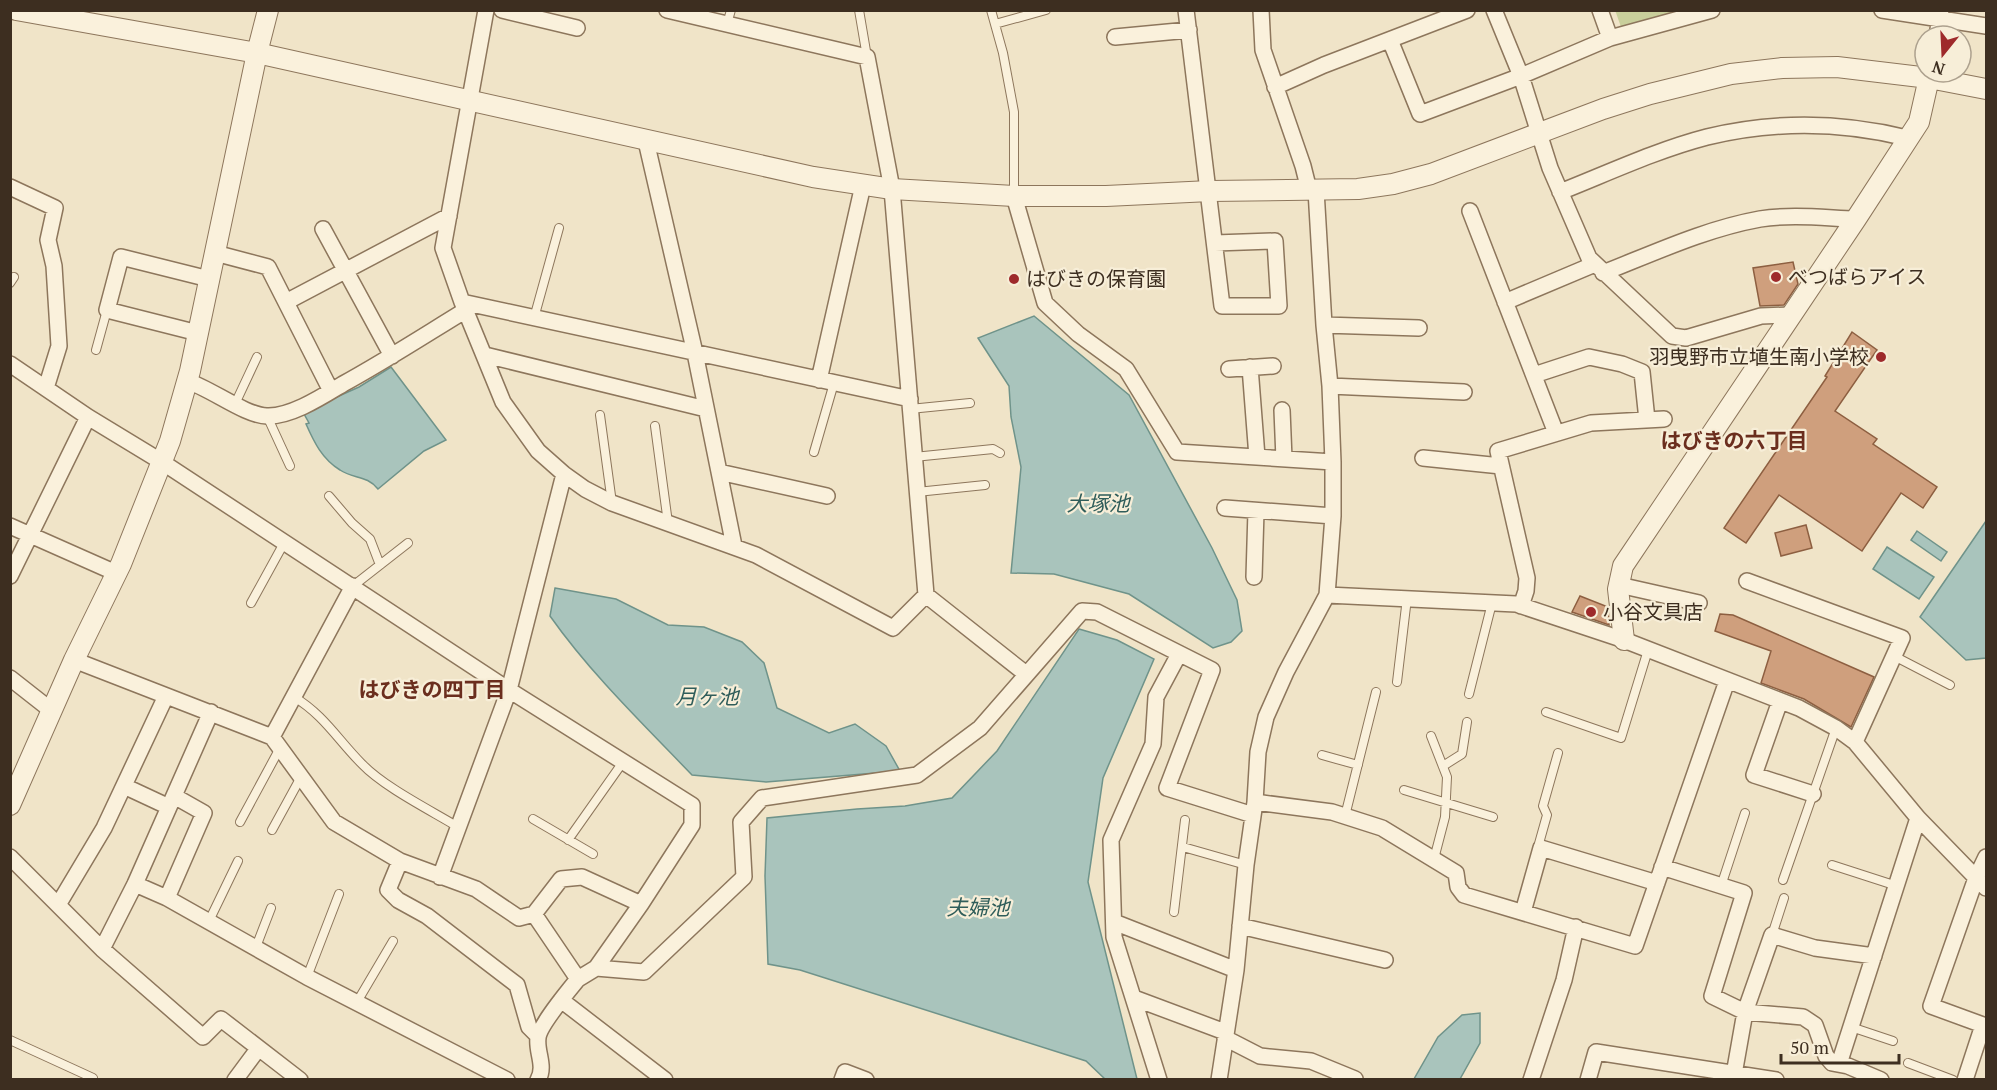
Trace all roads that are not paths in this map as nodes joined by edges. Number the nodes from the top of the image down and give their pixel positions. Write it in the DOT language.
graph roads {
  1 [pos="16,10"];
  2 [pos="268,10"];
  3 [pos="486,10"];
  4 [pos="502,10"];
  5 [pos="667,10"];
  6 [pos="859,10"];
  7 [pos="991,10"];
  8 [pos="1046,10"];
  9 [pos="1186,10"];
  10 [pos="1261,10"];
  11 [pos="1467,10"];
  12 [pos="1494,10"];
  13 [pos="1600,10"];
  14 [pos="1712,10"];
  15 [pos="1882,10"];
  16 [pos="1941,15"];
  17 [pos="728,17"];
  18 [pos="100,18"];
  19 [pos="995,24"];
  20 [pos="1986,26"];
  21 [pos="577,27"];
  22 [pos="1189,30"];
  23 [pos="1115,37"];
  24 [pos="1610,38"];
  25 [pos="1390,40"];
  26 [pos="257,53"];
  27 [pos="867,57"];
  28 [pos="1913,74"];
  29 [pos="1521,76"];
  30 [pos="1928,84"];
  31 [pos="1966,84"];
  32 [pos="1275,87"];
  33 [pos="1986,89"];
  34 [pos="470,101"];
  35 [pos="1539,134"];
  36 [pos="1907,138"];
  37 [pos="646,141"];
  38 [pos="863,184"];
  39 [pos="10,187"];
  40 [pos="892,189"];
  41 [pos="1312,190"];
  42 [pos="1210,191"];
  43 [pos="1560,192"];
  44 [pos="1014,196"];
  45 [pos="1470,211"];
  46 [pos="449,216"];
  47 [pos="1856,219"];
  48 [pos="559,228"];
  49 [pos="323,229"];
  50 [pos="1215,243"];
  51 [pos="214,253"];
  52 [pos="1599,269"];
  53 [pos="346,270"];
  54 [pos="209,279"];
  55 [pos="286,302"];
  56 [pos="1505,302"];
  57 [pos="464,306"];
  58 [pos="107,310"];
  59 [pos="1791,315"];
  60 [pos="534,318"];
  61 [pos="1324,325"];
  62 [pos="1419,328"];
  63 [pos="198,333"];
  64 [pos="96,350"];
  65 [pos="695,353"];
  66 [pos="485,355"];
  67 [pos="392,356"];
  68 [pos="257,357"];
  69 [pos="10,364"];
  70 [pos="1273,366"];
  71 [pos="1250,368"];
  72 [pos="1229,369"];
  73 [pos="1534,375"];
  74 [pos="187,381"];
  75 [pos="826,381"];
  76 [pos="1330,386"];
  77 [pos="46,388"];
  78 [pos="331,391"];
  79 [pos="1464,392"];
  80 [pos="970,403"];
  81 [pos="236,404"];
  82 [pos="910,404"];
  83 [pos="706,410"];
  84 [pos="1282,410"];
  85 [pos="600,415"];
  86 [pos="267,416"];
  87 [pos="88,417"];
  88 [pos="1664,419"];
  89 [pos="1647,420"];
  90 [pos="655,426"];
  91 [pos="1556,434"];
  92 [pos="814,452"];
  93 [pos="1000,453"];
  94 [pos="914,457"];
  95 [pos="1257,457"];
  96 [pos="1423,458"];
  97 [pos="1284,459"];
  98 [pos="162,462"];
  99 [pos="1333,462"];
  100 [pos="1501,465"];
  101 [pos="290,466"];
  102 [pos="719,472"];
  103 [pos="564,474"];
  104 [pos="985,485"];
  105 [pos="917,492"];
  106 [pos="329,496"];
  107 [pos="827,496"];
  108 [pos="612,503"];
  109 [pos="1226,508"];
  110 [pos="1256,511"];
  111 [pos="1333,516"];
  112 [pos="668,523"];
  113 [pos="10,526"];
  114 [pos="30,536"];
  115 [pos="284,543"];
  116 [pos="408,543"];
  117 [pos="734,546"];
  118 [pos="380,565"];
  119 [pos="116,573"];
  120 [pos="10,576"];
  121 [pos="1254,577"];
  122 [pos="1747,581"];
  123 [pos="1618,585"];
  124 [pos="353,586"];
  125 [pos="926,595"];
  126 [pos="1327,595"];
  127 [pos="1407,598"];
  128 [pos="251,603"];
  129 [pos="1492,603"];
  130 [pos="1700,603"];
  131 [pos="1521,606"];
  132 [pos="1624,640"];
  133 [pos="1648,650"];
  134 [pos="1179,654"];
  135 [pos="1894,656"];
  136 [pos="74,660"];
  137 [pos="1026,674"];
  138 [pos="10,678"];
  139 [pos="1727,681"];
  140 [pos="1397,682"];
  141 [pos="1950,685"];
  142 [pos="509,690"];
  143 [pos="1376,692"];
  144 [pos="1469,694"];
  145 [pos="166,696"];
  146 [pos="294,697"];
  147 [pos="1780,701"];
  148 [pos="52,711"];
  149 [pos="211,712"];
  150 [pos="1546,712"];
  151 [pos="1467,722"];
  152 [pos="1836,728"];
  153 [pos="1431,736"];
  154 [pos="276,742"];
  155 [pos="1855,742"];
  156 [pos="1558,753"];
  157 [pos="1322,755"];
  158 [pos="623,762"];
  159 [pos="1358,765"];
  160 [pos="1443,766"];
  161 [pos="301,777"];
  162 [pos="16,780"];
  163 [pos="124,786"];
  164 [pos="1404,790"];
  165 [pos="1813,794"];
  166 [pos="171,802"];
  167 [pos="1447,803"];
  168 [pos="10,805"];
  169 [pos="1254,808"];
  170 [pos="1745,813"];
  171 [pos="1345,816"];
  172 [pos="1493,817"];
  173 [pos="533,819"];
  174 [pos="1918,819"];
  175 [pos="1185,820"];
  176 [pos="240,822"];
  177 [pos="458,827"];
  178 [pos="272,830"];
  179 [pos="568,840"];
  180 [pos="1183,847"];
  181 [pos="1541,848"];
  182 [pos="593,854"];
  183 [pos="1986,857"];
  184 [pos="10,858"];
  185 [pos="1434,860"];
  186 [pos="238,861"];
  187 [pos="400,861"];
  188 [pos="1832,865"];
  189 [pos="1246,866"];
  190 [pos="1662,867"];
  191 [pos="440,877"];
  192 [pos="1783,880"];
  193 [pos="1657,883"];
  194 [pos="1981,883"];
  195 [pos="135,884"];
  196 [pos="1722,886"];
  197 [pos="1897,886"];
  198 [pos="339,894"];
  199 [pos="167,898"];
  200 [pos="1784,898"];
  201 [pos="641,904"];
  202 [pos="58,905"];
  203 [pos="271,908"];
  204 [pos="1174,912"];
  205 [pos="1523,912"];
  206 [pos="534,914"];
  207 [pos="209,921"];
  208 [pos="1114,922"];
  209 [pos="1240,926"];
  210 [pos="1576,927"];
  211 [pos="1772,935"];
  212 [pos="393,941"];
  213 [pos="256,948"];
  214 [pos="102,949"];
  215 [pos="1874,956"];
  216 [pos="1385,960"];
  217 [pos="596,968"];
  218 [pos="1236,970"];
  219 [pos="307,977"];
  220 [pos="578,979"];
  221 [pos="1134,998"];
  222 [pos="561,1000"];
  223 [pos="357,1002"];
  224 [pos="1745,1012"];
  225 [pos="1851,1027"];
  226 [pos="1225,1035"];
  227 [pos="538,1036"];
  228 [pos="10,1040"];
  229 [pos="1893,1041"];
  230 [pos="258,1049"];
  231 [pos="1908,1063"];
  232 [pos="1839,1064"];
  233 [pos="1734,1076"];
  234 [pos="93,1078"];
  235 [pos="1355,1079"];
  236 [pos="235,1080"];
  237 [pos="300,1080"];
  238 [pos="507,1080"];
  239 [pos="538,1080"];
  240 [pos="665,1080"];
  241 [pos="842,1080"];
  242 [pos="866,1080"];
  243 [pos="1159,1080"];
  244 [pos="1219,1080"];
  245 [pos="1531,1080"];
  246 [pos="1588,1080"];
  247 [pos="1776,1080"];
  248 [pos="1881,1080"];
  249 [pos="1953,1080"];
  250 [pos="1965,1080"];
  1 -- 18 [label="street"];
  2 -- 26 [label="street"];
  3 -- 34 [label="street"];
  4 -- 21 [label="street"];
  5 -- 17 [label="street"];
  6 -- 27 [label="lane"];
  7 -- 19 [label="lane"];
  8 -- 19 [label="lane"];
  9 -- 22 [label="street"];
  10 -- 32 [label="street"];
  11 -- 25 [label="street"];
  12 -- 29 [label="street"];
  13 -- 24 [label="street"];
  14 -- 24 [label="street"];
  15 -- 16 [label="street"];
  16 -- 20 [label="street"];
  17 -- 27 [label="street"];
  18 -- 26 [label="street"];
  19 -- 44 [label="lane"];
  22 -- 23 [label="street"];
  22 -- 42 [label="street"];
  24 -- 29 [label="street"];
  25 -- 29 [label="street"];
  25 -- 32 [label="street"];
  26 -- 34 [label="street"];
  26 -- 51 [label="street"];
  27 -- 40 [label="street"];
  28 -- 35 [label="street"];
  29 -- 35 [label="street"];
  30 -- 36 [label="street"];
  31 -- 33 [label="street"];
  32 -- 41 [label="street"];
  34 -- 37 [label="street"];
  34 -- 46 [label="street"];
  35 -- 41 [label="street"];
  35 -- 43 [label="street"];
  36 -- 43 [label="street"];
  36 -- 47 [label="street"];
  37 -- 38 [label="street"];
  37 -- 65 [label="street"];
  38 -- 40 [label="street"];
  38 -- 75 [label="street"];
  39 -- 77 [label="street"];
  40 -- 44 [label="street"];
  40 -- 82 [label="street"];
  41 -- 42 [label="street"];
  41 -- 61 [label="street"];
  42 -- 44 [label="street"];
  42 -- 50 [label="street"];
  43 -- 52 [label="street"];
  44 -- 95 [label="street"];
  45 -- 56 [label="street"];
  46 -- 53 [label="street"];
  46 -- 57 [label="street"];
  47 -- 52 [label="street"];
  47 -- 59 [label="street"];
  48 -- 60 [label="lane"];
  49 -- 53 [label="street"];
  50 -- 50 [label="street"];
  51 -- 54 [label="street"];
  51 -- 55 [label="street"];
  52 -- 56 [label="street"];
  52 -- 59 [label="street"];
  53 -- 55 [label="street"];
  53 -- 67 [label="street"];
  54 -- 58 [label="street"];
  54 -- 63 [label="street"];
  55 -- 78 [label="street"];
  56 -- 73 [label="street"];
  57 -- 60 [label="street"];
  57 -- 66 [label="street"];
  57 -- 67 [label="street"];
  58 -- 63 [label="street"];
  58 -- 64 [label="lane"];
  59 -- 123 [label="street"];
  60 -- 65 [label="street"];
  61 -- 62 [label="street"];
  61 -- 76 [label="street"];
  63 -- 74 [label="street"];
  65 -- 75 [label="street"];
  65 -- 83 [label="street"];
  66 -- 83 [label="street"];
  66 -- 103 [label="street"];
  67 -- 78 [label="street"];
  68 -- 81 [label="lane"];
  69 -- 77 [label="street"];
  70 -- 71 [label="street"];
  71 -- 72 [label="street"];
  71 -- 95 [label="street"];
  73 -- 89 [label="street"];
  73 -- 91 [label="street"];
  74 -- 81 [label="street"];
  74 -- 98 [label="street"];
  75 -- 82 [label="street"];
  75 -- 92 [label="lane"];
  76 -- 79 [label="street"];
  76 -- 99 [label="street"];
  77 -- 87 [label="street"];
  78 -- 86 [label="street"];
  80 -- 82 [label="lane"];
  81 -- 86 [label="street"];
  82 -- 94 [label="street"];
  83 -- 102 [label="street"];
  84 -- 97 [label="street"];
  85 -- 108 [label="lane"];
  86 -- 101 [label="lane"];
  87 -- 98 [label="street"];
  87 -- 114 [label="street"];
  88 -- 89 [label="street"];
  89 -- 91 [label="street"];
  90 -- 112 [label="lane"];
  91 -- 100 [label="street"];
  93 -- 94 [label="lane"];
  94 -- 105 [label="street"];
  95 -- 97 [label="street"];
  96 -- 100 [label="street"];
  97 -- 99 [label="street"];
  98 -- 115 [label="street"];
  98 -- 119 [label="street"];
  99 -- 111 [label="street"];
  100 -- 131 [label="street"];
  102 -- 107 [label="street"];
  102 -- 117 [label="street"];
  103 -- 108 [label="street"];
  103 -- 142 [label="street"];
  104 -- 105 [label="lane"];
  105 -- 125 [label="street"];
  106 -- 118 [label="lane"];
  108 -- 112 [label="street"];
  109 -- 110 [label="street"];
  110 -- 111 [label="street"];
  110 -- 121 [label="street"];
  111 -- 126 [label="street"];
  112 -- 117 [label="street"];
  113 -- 114 [label="street"];
  114 -- 119 [label="street"];
  114 -- 120 [label="street"];
  115 -- 124 [label="street"];
  115 -- 128 [label="lane"];
  116 -- 118 [label="lane"];
  117 -- 125 [label="street"];
  118 -- 124 [label="lane"];
  119 -- 136 [label="street"];
  122 -- 135 [label="street"];
  123 -- 130 [label="street"];
  123 -- 132 [label="street"];
  124 -- 142 [label="street"];
  124 -- 146 [label="street"];
  125 -- 137 [label="street"];
  126 -- 127 [label="street"];
  126 -- 169 [label="street"];
  127 -- 129 [label="street"];
  127 -- 140 [label="lane"];
  129 -- 131 [label="street"];
  129 -- 144 [label="lane"];
  131 -- 132 [label="street"];
  132 -- 133 [label="street"];
  133 -- 139 [label="street"];
  133 -- 150 [label="lane"];
  134 -- 137 [label="street"];
  134 -- 169 [label="street"];
  134 -- 208 [label="street"];
  135 -- 141 [label="lane"];
  135 -- 155 [label="street"];
  136 -- 145 [label="street"];
  136 -- 148 [label="street"];
  137 -- 217 [label="street"];
  138 -- 148 [label="street"];
  139 -- 147 [label="street"];
  139 -- 190 [label="street"];
  142 -- 158 [label="street"];
  142 -- 177 [label="street"];
  143 -- 159 [label="lane"];
  145 -- 149 [label="street"];
  145 -- 163 [label="street"];
  146 -- 154 [label="street"];
  146 -- 177 [label="lane"];
  147 -- 152 [label="street"];
  147 -- 165 [label="street"];
  148 -- 162 [label="street"];
  149 -- 154 [label="street"];
  149 -- 166 [label="street"];
  151 -- 160 [label="lane"];
  152 -- 155 [label="street"];
  152 -- 165 [label="lane"];
  153 -- 160 [label="lane"];
  154 -- 161 [label="street"];
  154 -- 176 [label="lane"];
  155 -- 174 [label="street"];
  156 -- 181 [label="lane"];
  157 -- 159 [label="lane"];
  158 -- 179 [label="lane"];
  158 -- 201 [label="street"];
  159 -- 171 [label="lane"];
  160 -- 167 [label="lane"];
  161 -- 178 [label="lane"];
  161 -- 187 [label="street"];
  162 -- 168 [label="street"];
  163 -- 166 [label="street"];
  163 -- 202 [label="street"];
  164 -- 167 [label="lane"];
  165 -- 192 [label="lane"];
  166 -- 195 [label="street"];
  166 -- 199 [label="street"];
  167 -- 172 [label="lane"];
  167 -- 185 [label="lane"];
  169 -- 171 [label="street"];
  169 -- 189 [label="street"];
  170 -- 196 [label="lane"];
  171 -- 185 [label="street"];
  173 -- 179 [label="lane"];
  174 -- 194 [label="street"];
  174 -- 197 [label="street"];
  175 -- 180 [label="lane"];
  177 -- 191 [label="street"];
  179 -- 182 [label="lane"];
  180 -- 189 [label="lane"];
  180 -- 204 [label="lane"];
  181 -- 193 [label="street"];
  181 -- 205 [label="street"];
  183 -- 194 [label="street"];
  184 -- 202 [label="street"];
  185 -- 205 [label="street"];
  186 -- 207 [label="lane"];
  187 -- 191 [label="street"];
  187 -- 227 [label="street"];
  188 -- 197 [label="lane"];
  189 -- 209 [label="street"];
  190 -- 193 [label="street"];
  190 -- 196 [label="street"];
  191 -- 206 [label="street"];
  193 -- 210 [label="street"];
  194 -- 250 [label="street"];
  195 -- 199 [label="street"];
  195 -- 214 [label="street"];
  196 -- 224 [label="street"];
  197 -- 215 [label="street"];
  198 -- 219 [label="lane"];
  199 -- 207 [label="street"];
  200 -- 211 [label="lane"];
  201 -- 206 [label="street"];
  201 -- 217 [label="street"];
  202 -- 214 [label="street"];
  203 -- 213 [label="lane"];
  205 -- 210 [label="street"];
  206 -- 220 [label="street"];
  207 -- 213 [label="street"];
  208 -- 218 [label="street"];
  208 -- 221 [label="street"];
  209 -- 216 [label="street"];
  209 -- 218 [label="street"];
  210 -- 245 [label="street"];
  211 -- 215 [label="street"];
  211 -- 224 [label="street"];
  212 -- 223 [label="lane"];
  213 -- 219 [label="street"];
  214 -- 230 [label="street"];
  215 -- 225 [label="street"];
  217 -- 220 [label="street"];
  218 -- 226 [label="street"];
  219 -- 223 [label="street"];
  220 -- 222 [label="street"];
  221 -- 226 [label="street"];
  221 -- 243 [label="street"];
  222 -- 227 [label="street"];
  222 -- 240 [label="street"];
  223 -- 238 [label="street"];
  224 -- 232 [label="street"];
  224 -- 233 [label="street"];
  225 -- 229 [label="lane"];
  225 -- 232 [label="street"];
  226 -- 235 [label="street"];
  226 -- 244 [label="street"];
  227 -- 239 [label="street"];
  228 -- 234 [label="lane"];
  230 -- 236 [label="street"];
  230 -- 237 [label="street"];
  231 -- 249 [label="lane"];
  232 -- 248 [label="street"];
  233 -- 246 [label="street"];
  233 -- 247 [label="street"];
  241 -- 242 [label="street"];
}
